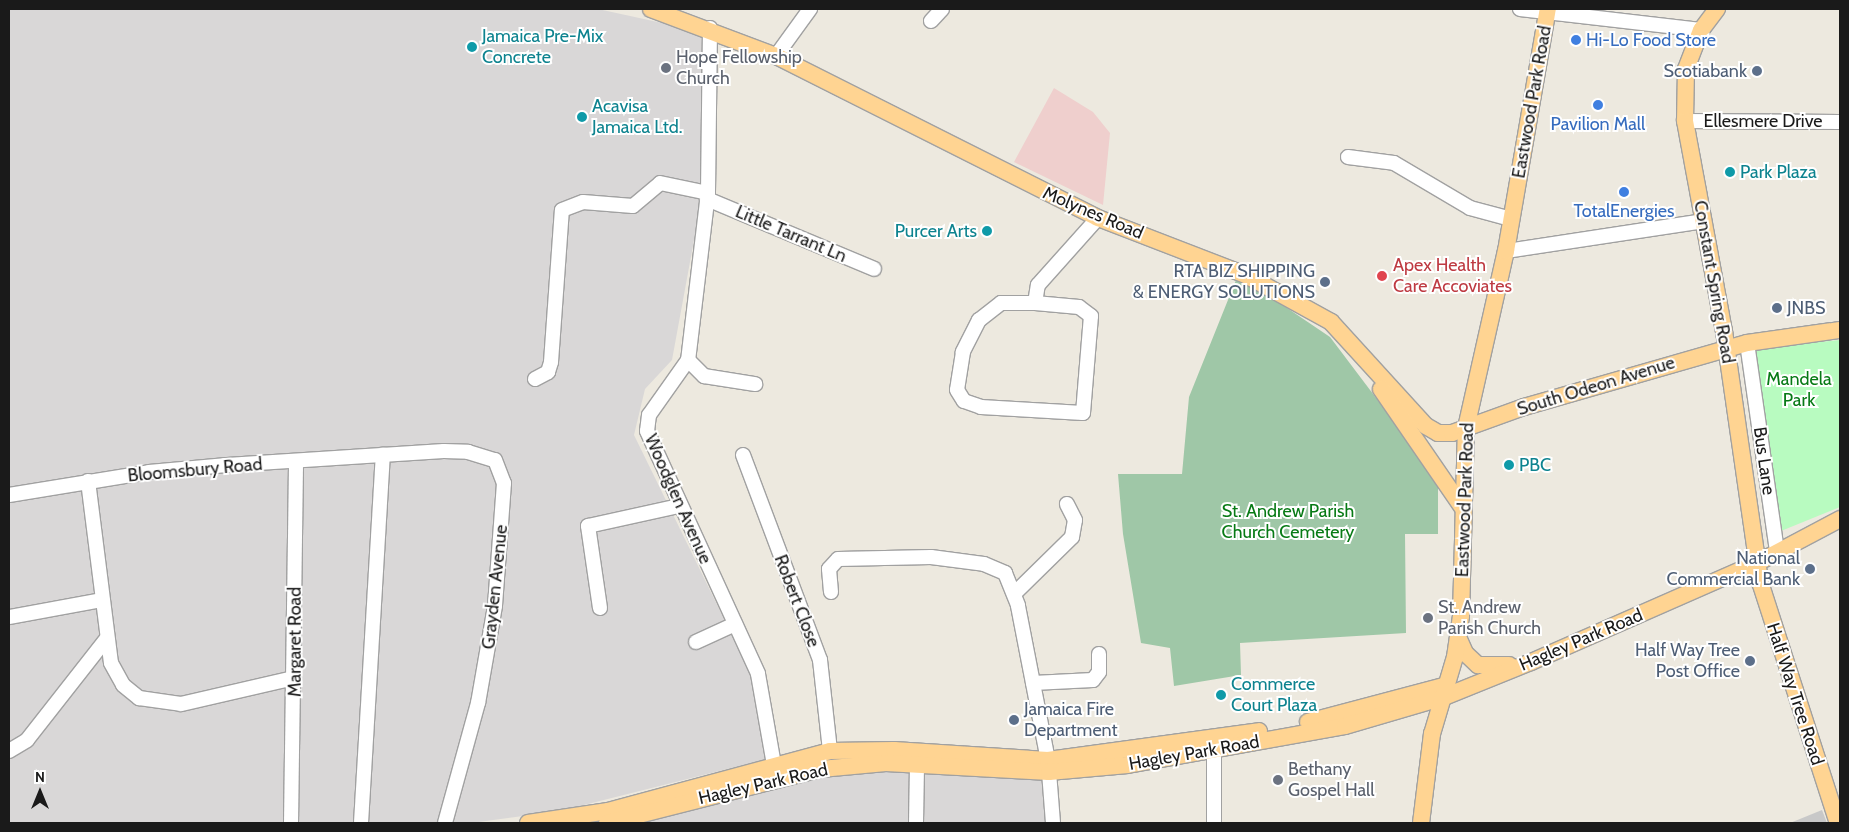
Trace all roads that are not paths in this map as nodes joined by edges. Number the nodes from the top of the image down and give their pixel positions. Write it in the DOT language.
graph roads {
  1 [pos="651,9"];
  2 [pos="810,9"];
  3 [pos="942,9"];
  4 [pos="1520,9"];
  5 [pos="1717,9"];
  6 [pos="1548,11"];
  7 [pos="932,20"];
  8 [pos="710,28"];
  9 [pos="1701,30"];
  10 [pos="776,56"];
  11 [pos="1685,121"];
  12 [pos="1840,122"];
  13 [pos="1348,157"];
  14 [pos="708,196"];
  15 [pos="1098,218"];
  16 [pos="1511,219"];
  17 [pos="1704,221"];
  18 [pos="1506,251"];
  19 [pos="874,269"];
  20 [pos="1035,303"];
  21 [pos="1317,316"];
  22 [pos="1840,330"];
  23 [pos="1747,343"];
  24 [pos="1727,348"];
  25 [pos="688,360"];
  26 [pos="535,379"];
  27 [pos="755,384"];
  28 [pos="1466,428"];
  29 [pos="383,455"];
  30 [pos="743,456"];
  31 [pos="296,461"];
  32 [pos="88,481"];
  33 [pos="9,495"];
  34 [pos="1067,504"];
  35 [pos="679,506"];
  36 [pos="1462,507"];
  37 [pos="1840,519"];
  38 [pos="1777,550"];
  39 [pos="1757,563"];
  40 [pos="831,592"];
  41 [pos="1015,593"];
  42 [pos="102,600"];
  43 [pos="600,608"];
  44 [pos="9,617"];
  45 [pos="735,624"];
  46 [pos="1458,637"];
  47 [pos="107,638"];
  48 [pos="696,642"];
  49 [pos="1099,654"];
  50 [pos="1531,662"];
  51 [pos="294,678"];
  52 [pos="1033,682"];
  53 [pos="1446,691"];
  54 [pos="9,751"];
  55 [pos="830,751"];
  56 [pos="1214,751"];
  57 [pos="916,766"];
  58 [pos="1048,766"];
  59 [pos="775,770"];
  60 [pos="291,823"];
  61 [pos="361,823"];
  62 [pos="445,823"];
  63 [pos="528,823"];
  64 [pos="607,823"];
  65 [pos="916,823"];
  66 [pos="1054,823"];
  67 [pos="1214,823"];
  68 [pos="1421,823"];
  69 [pos="1838,823"];
  1 -- 8 [label="main road, Molynes Road"];
  2 -- 10 [label="street"];
  3 -- 7 [label="street"];
  4 -- 6 [label="street"];
  5 -- 9 [label="main road, Constant Spring Road"];
  6 -- 9 [label="street"];
  6 -- 16 [label="main road, Eastwood Park Road"];
  8 -- 10 [label="main road, Molynes Road"];
  8 -- 14 [label="street, Woodglen Avenue"];
  9 -- 11 [label="main road, Constant Spring Road"];
  10 -- 15 [label="main road, Molynes Road"];
  11 -- 12 [label="street, Ellesmere Drive"];
  11 -- 17 [label="main road, Constant Spring Road"];
  13 -- 16 [label="street"];
  14 -- 19 [label="street, Little Tarrant Ln"];
  14 -- 25 [label="street, Woodglen Avenue"];
  14 -- 26 [label="street, Little Tarrant Ln"];
  15 -- 20 [label="street"];
  15 -- 21 [label="main road, Molynes Road"];
  16 -- 18 [label="main road, Eastwood Park Road"];
  17 -- 18 [label="street"];
  17 -- 24 [label="main road, Constant Spring Road"];
  18 -- 28 [label="main road, Eastwood Park Road"];
  20 -- 20 [label="street"];
  21 -- 28 [label="main road, South Odeon Avenue"];
  21 -- 36 [label="main road, Molynes Road"];
  22 -- 23 [label="main road, South Odeon Avenue"];
  23 -- 24 [label="main road, South Odeon Avenue"];
  23 -- 38 [label="street, Bus Lane"];
  24 -- 28 [label="main road, South Odeon Avenue"];
  24 -- 39 [label="main road, Constant Spring Road"];
  25 -- 27 [label="street"];
  25 -- 35 [label="street, Woodglen Avenue"];
  28 -- 36 [label="main road, Eastwood Park Road"];
  29 -- 31 [label="street, Bloomsbury Road"];
  29 -- 61 [label="street"];
  29 -- 62 [label="street, Grayden Avenue"];
  30 -- 55 [label="street, Robert Close"];
  31 -- 32 [label="street, Bloomsbury Road"];
  31 -- 51 [label="street, Margaret Road"];
  32 -- 33 [label="street, Bloomsbury Road"];
  32 -- 42 [label="street"];
  34 -- 41 [label="street"];
  35 -- 43 [label="street"];
  35 -- 45 [label="street, Woodglen Avenue"];
  36 -- 46 [label="main road, Eastwood Park Road"];
  37 -- 38 [label="main road, Hagley Park Road"];
  38 -- 39 [label="main road, Hagley Park Road"];
  39 -- 50 [label="main road, Hagley Park Road"];
  39 -- 69 [label="main road, Half Way Tree Road"];
  40 -- 41 [label="street"];
  41 -- 52 [label="street"];
  42 -- 44 [label="street"];
  42 -- 47 [label="street"];
  45 -- 48 [label="street"];
  45 -- 59 [label="street, Woodglen Avenue"];
  46 -- 50 [label="main road"];
  46 -- 53 [label="main road, Eastwood Park Road"];
  47 -- 51 [label="street"];
  47 -- 54 [label="street"];
  49 -- 52 [label="street"];
  50 -- 53 [label="main road, Hagley Park Road"];
  51 -- 60 [label="street, Margaret Road"];
  52 -- 58 [label="street"];
  53 -- 56 [label="main road, Hagley Park Road"];
  53 -- 58 [label="main road, Hagley Park Road"];
  53 -- 68 [label="main road, Eastwood Park Road"];
  55 -- 58 [label="main road, Hagley Park Road"];
  55 -- 59 [label="main road, Hagley Park Road"];
  56 -- 58 [label="main road, Hagley Park Road"];
  56 -- 67 [label="street"];
  57 -- 58 [label="main road, Hagley Park Road"];
  57 -- 59 [label="main road, Hagley Park Road"];
  57 -- 65 [label="street"];
  58 -- 66 [label="street"];
  59 -- 63 [label="main road, Hagley Park Road"];
  59 -- 64 [label="main road, Hagley Park Road"];
}
